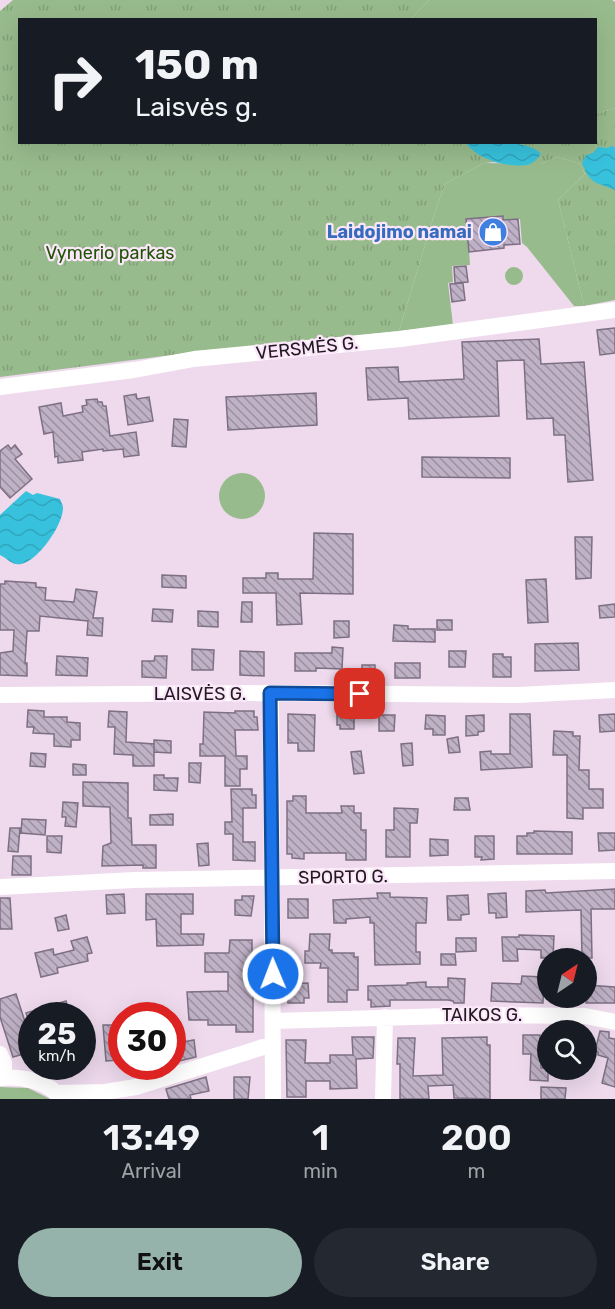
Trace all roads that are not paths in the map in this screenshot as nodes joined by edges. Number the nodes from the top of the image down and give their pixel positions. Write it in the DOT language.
graph roads {
  1 [pos="615,310"];
  2 [pos="0,387"];
  3 [pos="615,690"];
  4 [pos="270,693"];
  5 [pos="0,696"];
  6 [pos="615,871"];
  7 [pos="272,878"];
  8 [pos="0,887"];
  9 [pos="385,1017"];
  10 [pos="273,1021"];
  11 [pos="615,1022"];
  12 [pos="273,1044"];
  13 [pos="0,1054"];
  14 [pos="2,1077"];
  15 [pos="59,1096"];
  16 [pos="273,1099"];
  17 [pos="383,1099"];
  1 -- 2 [label="street, VERSMĖS G."];
  3 -- 4 [label="street, LAISVĖS G."];
  4 -- 5 [label="street, LAISVĖS G."];
  4 -- 7 [label="street"];
  6 -- 7 [label="street, SPORTO G."];
  7 -- 8 [label="street, SPORTO G."];
  7 -- 10 [label="street"];
  9 -- 10 [label="street, TAIKOS G."];
  9 -- 11 [label="street, TAIKOS G."];
  9 -- 17 [label="street"];
  10 -- 12 [label="street"];
  12 -- 15 [label="street"];
  12 -- 16 [label="street"];
  13 -- 14 [label="street"];
  14 -- 15 [label="street"];
}
